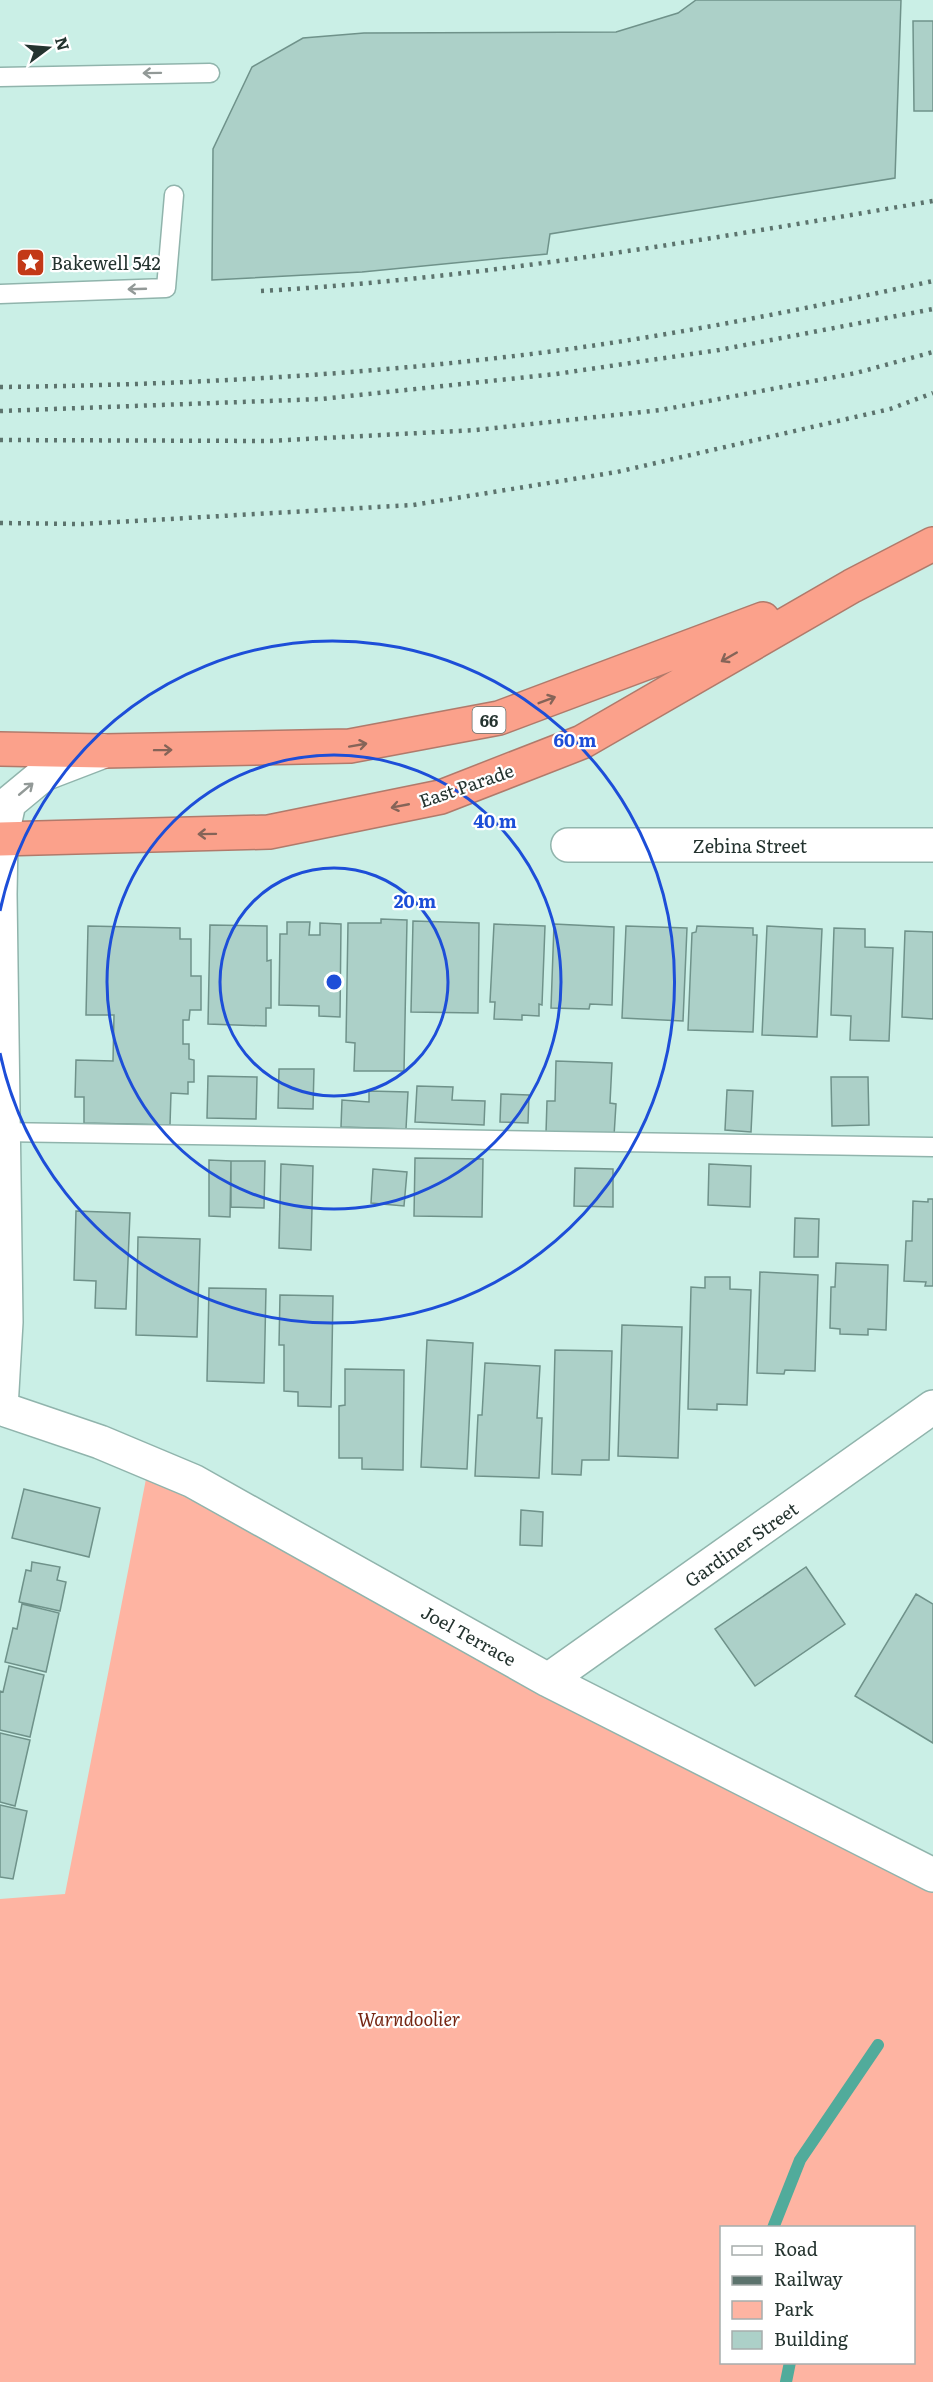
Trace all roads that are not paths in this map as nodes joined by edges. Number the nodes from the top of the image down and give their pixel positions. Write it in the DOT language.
graph roads {
  1 [pos="210,73"];
  2 [pos="0,77"];
  3 [pos="174,195"];
  4 [pos="0,294"];
  5 [pos="933,544"];
  6 [pos="852,586"];
  7 [pos="0,749"];
  8 [pos="105,751"];
  9 [pos="1,839"];
  10 [pos="568,845"];
  11 [pos="933,845"];
  12 [pos="2,1132"];
  13 [pos="933,1147"];
  14 [pos="933,1407"];
  15 [pos="1,1408"];
  16 [pos="548,1680"];
  17 [pos="933,1875"];
  1 -- 2 [label="lane, one-way"];
  3 -- 4 [label="lane, one-way"];
  5 -- 6 [label="highway, East Parade / 66"];
  8 -- 6 [label="highway, East Parade / 66, one-way"];
  6 -- 9 [label="highway, East Parade / 66, one-way"];
  7 -- 8 [label="highway, East Parade / 66"];
  9 -- 8 [label="street, one-way"];
  9 -- 12 [label="street"];
  10 -- 11 [label="street, Zebina Street"];
  12 -- 13 [label="lane"];
  12 -- 15 [label="street"];
  14 -- 16 [label="street, Gardiner Street"];
  15 -- 16 [label="street, Joel Terrace"];
  16 -- 17 [label="street, Joel Terrace"];
}
